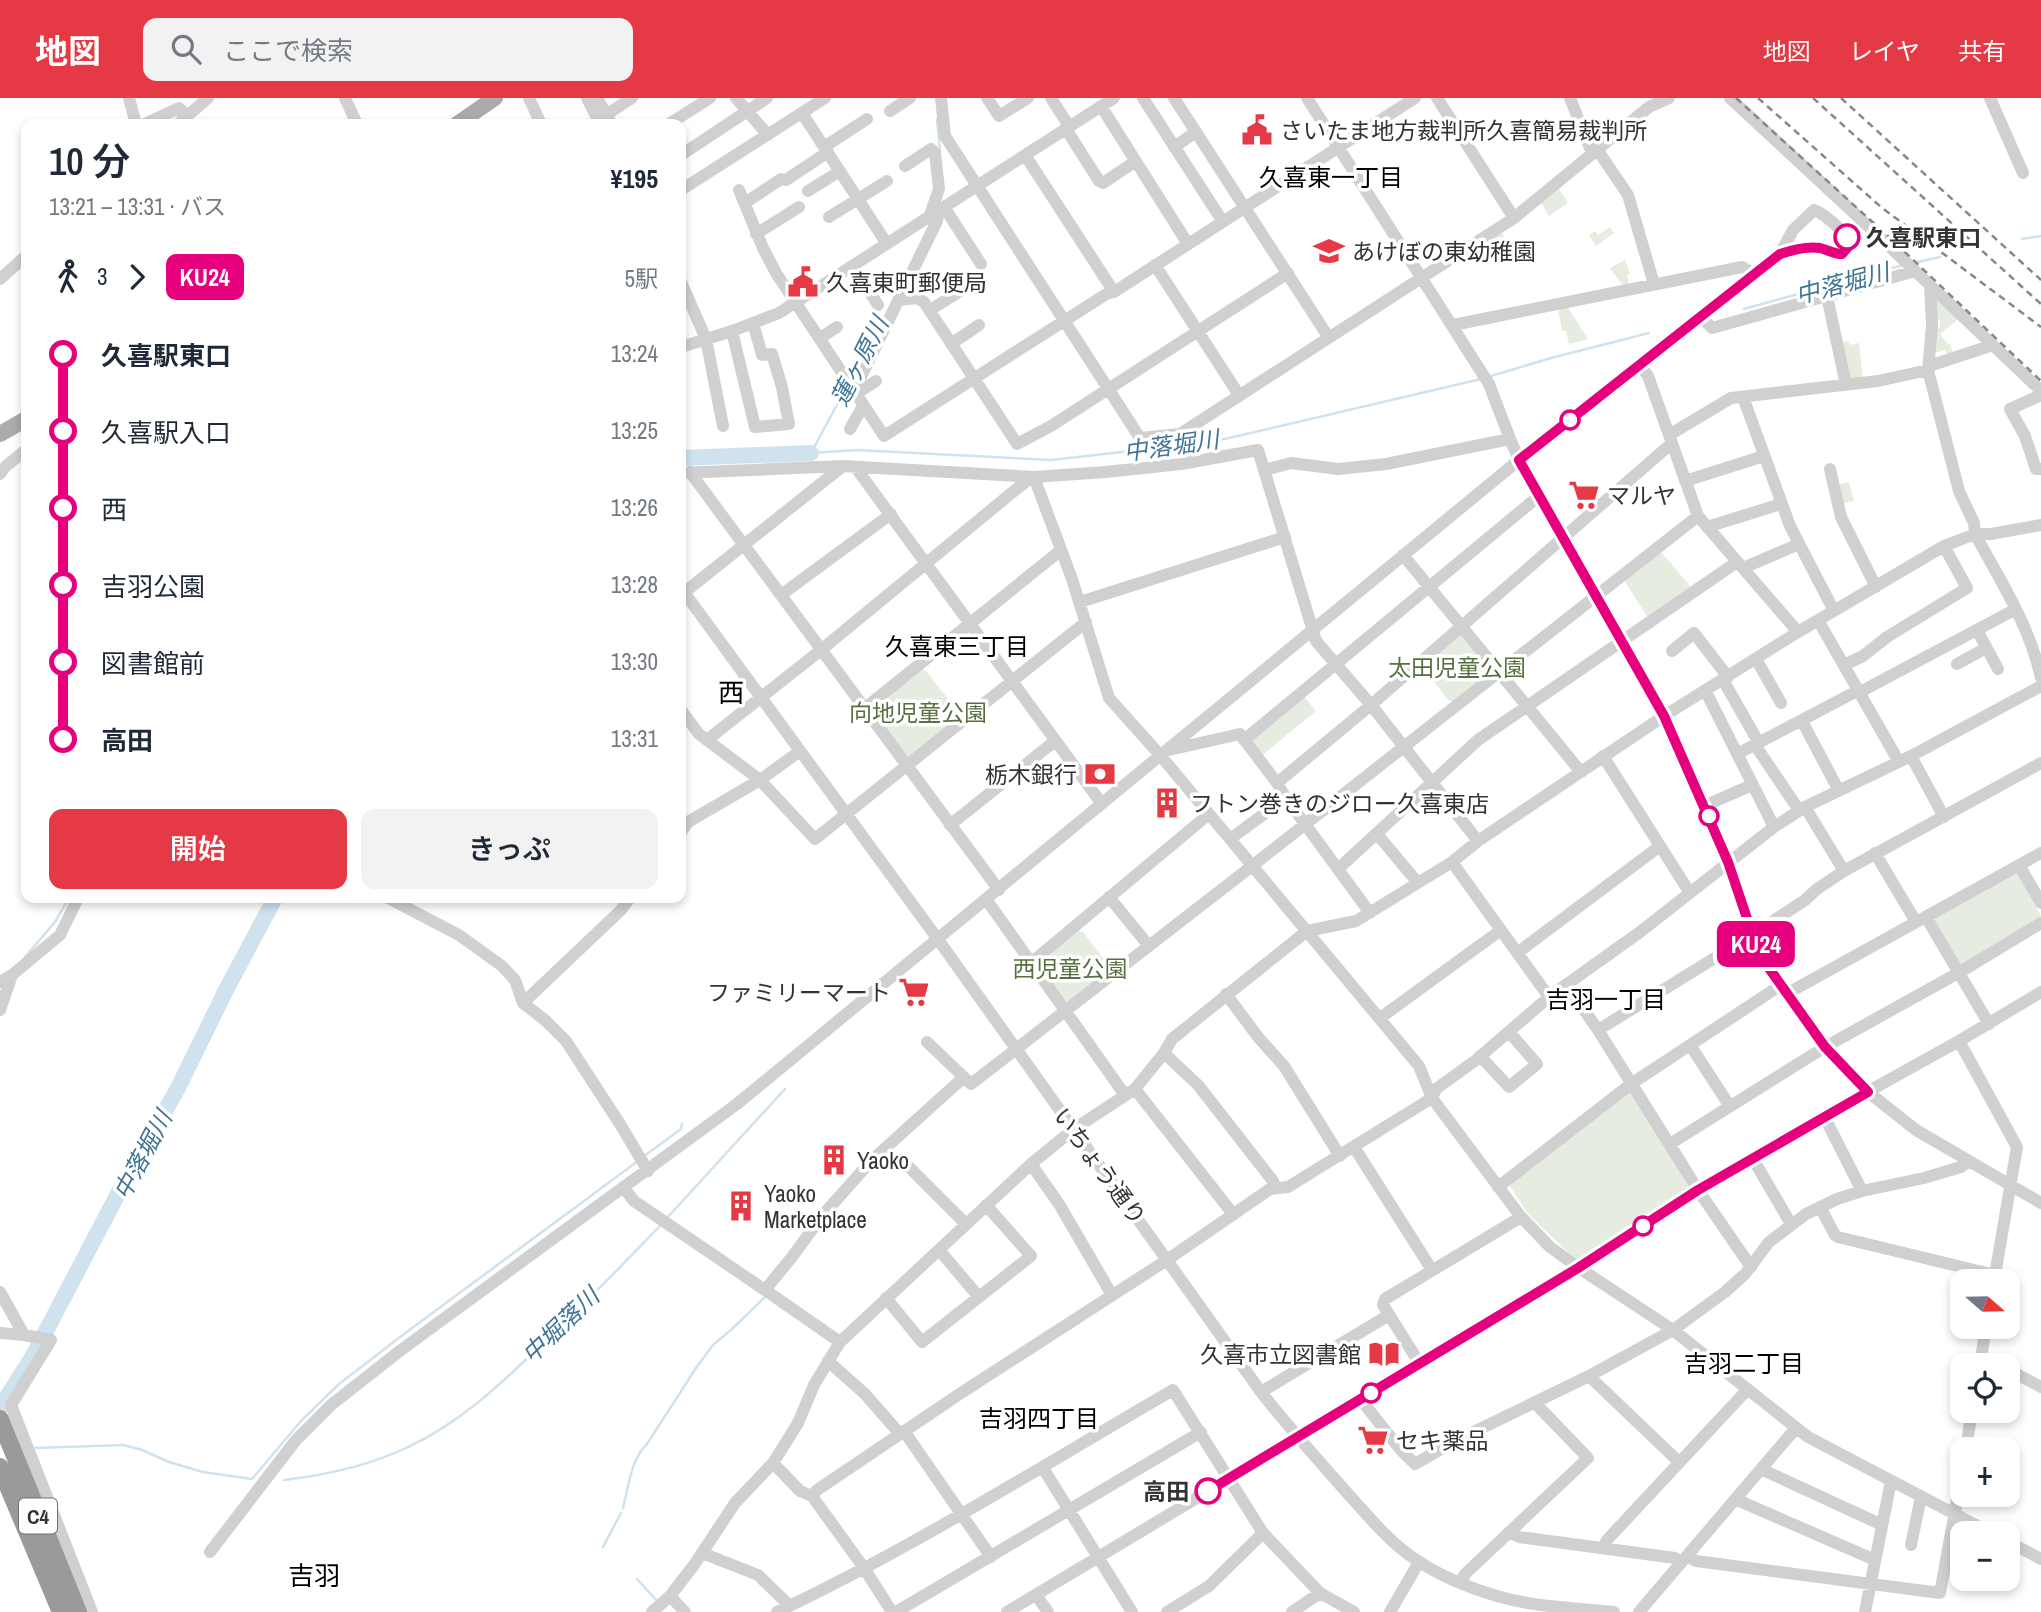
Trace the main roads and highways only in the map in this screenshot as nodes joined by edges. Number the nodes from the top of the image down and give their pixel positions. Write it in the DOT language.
graph roads {
  1 [pos="495,98"];
  2 [pos="467,119"];
  3 [pos="21,422"];
  4 [pos="0,434"];
  5 [pos="0,1419"];
  6 [pos="0,1467"];
  7 [pos="61,1612"];
  8 [pos="78,1612"];
  1 -- 2 [label="main road"];
  3 -- 4 [label="main road"];
  5 -- 8 [label="highway, C4"];
  6 -- 7 [label="highway, C4"];
}
